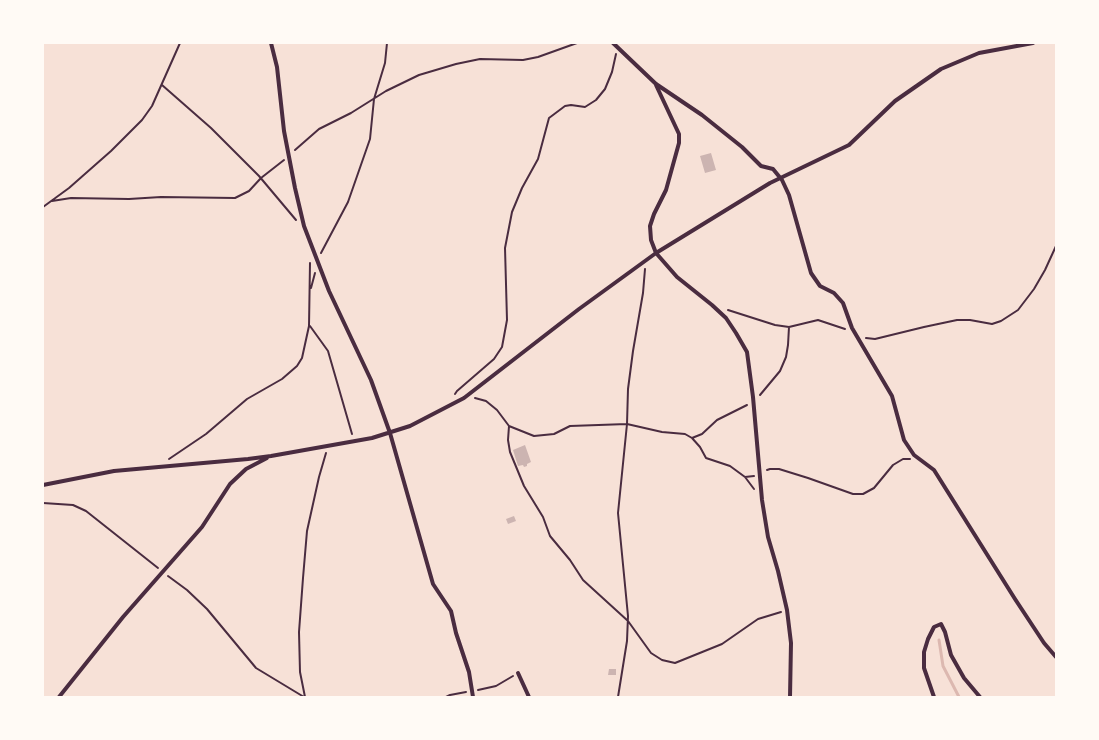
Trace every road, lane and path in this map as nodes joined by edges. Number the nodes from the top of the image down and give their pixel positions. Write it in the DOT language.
graph roads {
  1 [pos="180,43"];
  2 [pos="271,43"];
  3 [pos="387,43"];
  4 [pos="577,43"];
  5 [pos="613,43"];
  6 [pos="1033,43"];
  7 [pos="617,47"];
  8 [pos="656,84"];
  9 [pos="162,85"];
  10 [pos="374,99"];
  11 [pos="288,156"];
  12 [pos="261,178"];
  13 [pos="781,178"];
  14 [pos="52,201"];
  15 [pos="43,207"];
  16 [pos="304,226"];
  17 [pos="1056,246"];
  18 [pos="656,253"];
  19 [pos="309,256"];
  20 [pos="318,261"];
  21 [pos="645,261"];
  22 [pos="310,291"];
  23 [pos="724,309"];
  24 [pos="309,326"];
  25 [pos="855,334"];
  26 [pos="464,398"];
  27 [pos="451,405"];
  28 [pos="627,424"];
  29 [pos="509,426"];
  30 [pos="390,433"];
  31 [pos="354,441"];
  32 [pos="328,446"];
  33 [pos="271,456"];
  34 [pos="919,458"];
  35 [pos="169,459"];
  36 [pos="760,474"];
  37 [pos="745,477"];
  38 [pos="43,485"];
  39 [pos="762,500"];
  40 [pos="43,503"];
  41 [pos="163,572"];
  42 [pos="787,610"];
  43 [pos="628,622"];
  44 [pos="1056,657"];
  45 [pos="518,673"];
  46 [pos="472,692"];
  47 [pos="58,697"];
  48 [pos="304,697"];
  49 [pos="446,697"];
  50 [pos="473,697"];
  51 [pos="528,697"];
  52 [pos="618,697"];
  53 [pos="790,697"];
  54 [pos="934,697"];
  55 [pos="980,697"];
  1 -- 9 [label="path"];
  2 -- 11 [label="street"];
  3 -- 10 [label="path"];
  4 -- 10 [label="path"];
  5 -- 7 [label="street"];
  6 -- 13 [label="street"];
  7 -- 8 [label="street"];
  7 -- 27 [label="path"];
  8 -- 13 [label="street"];
  8 -- 18 [label="street"];
  9 -- 12 [label="path"];
  9 -- 14 [label="path"];
  10 -- 11 [label="path"];
  10 -- 20 [label="path"];
  11 -- 12 [label="path"];
  11 -- 16 [label="street"];
  12 -- 14 [label="path"];
  12 -- 16 [label="path"];
  13 -- 18 [label="street"];
  13 -- 25 [label="street"];
  14 -- 15 [label="path"];
  16 -- 20 [label="street"];
  17 -- 25 [label="path"];
  18 -- 21 [label="street"];
  18 -- 36 [label="street"];
  19 -- 22 [label="path"];
  20 -- 22 [label="path"];
  20 -- 30 [label="street"];
  21 -- 26 [label="street"];
  21 -- 28 [label="path"];
  22 -- 24 [label="path"];
  23 -- 25 [label="path"];
  24 -- 31 [label="path"];
  24 -- 35 [label="path"];
  25 -- 34 [label="street"];
  26 -- 27 [label="street"];
  26 -- 29 [label="path"];
  27 -- 30 [label="street"];
  28 -- 29 [label="path"];
  28 -- 37 [label="path"];
  28 -- 43 [label="path"];
  29 -- 43 [label="path"];
  30 -- 31 [label="street"];
  30 -- 46 [label="street"];
  31 -- 32 [label="street"];
  32 -- 33 [label="street"];
  32 -- 48 [label="path"];
  33 -- 38 [label="street"];
  33 -- 41 [label="street"];
  34 -- 36 [label="path"];
  34 -- 44 [label="street"];
  36 -- 37 [label="path"];
  36 -- 39 [label="street"];
  37 -- 39 [label="path"];
  39 -- 42 [label="street"];
  40 -- 41 [label="path"];
  41 -- 47 [label="street"];
  41 -- 48 [label="path"];
  42 -- 43 [label="path"];
  42 -- 53 [label="street"];
  43 -- 52 [label="path"];
  45 -- 46 [label="path"];
  45 -- 51 [label="street"];
  46 -- 49 [label="path"];
  46 -- 50 [label="street"];
  54 -- 55 [label="street"];
}
